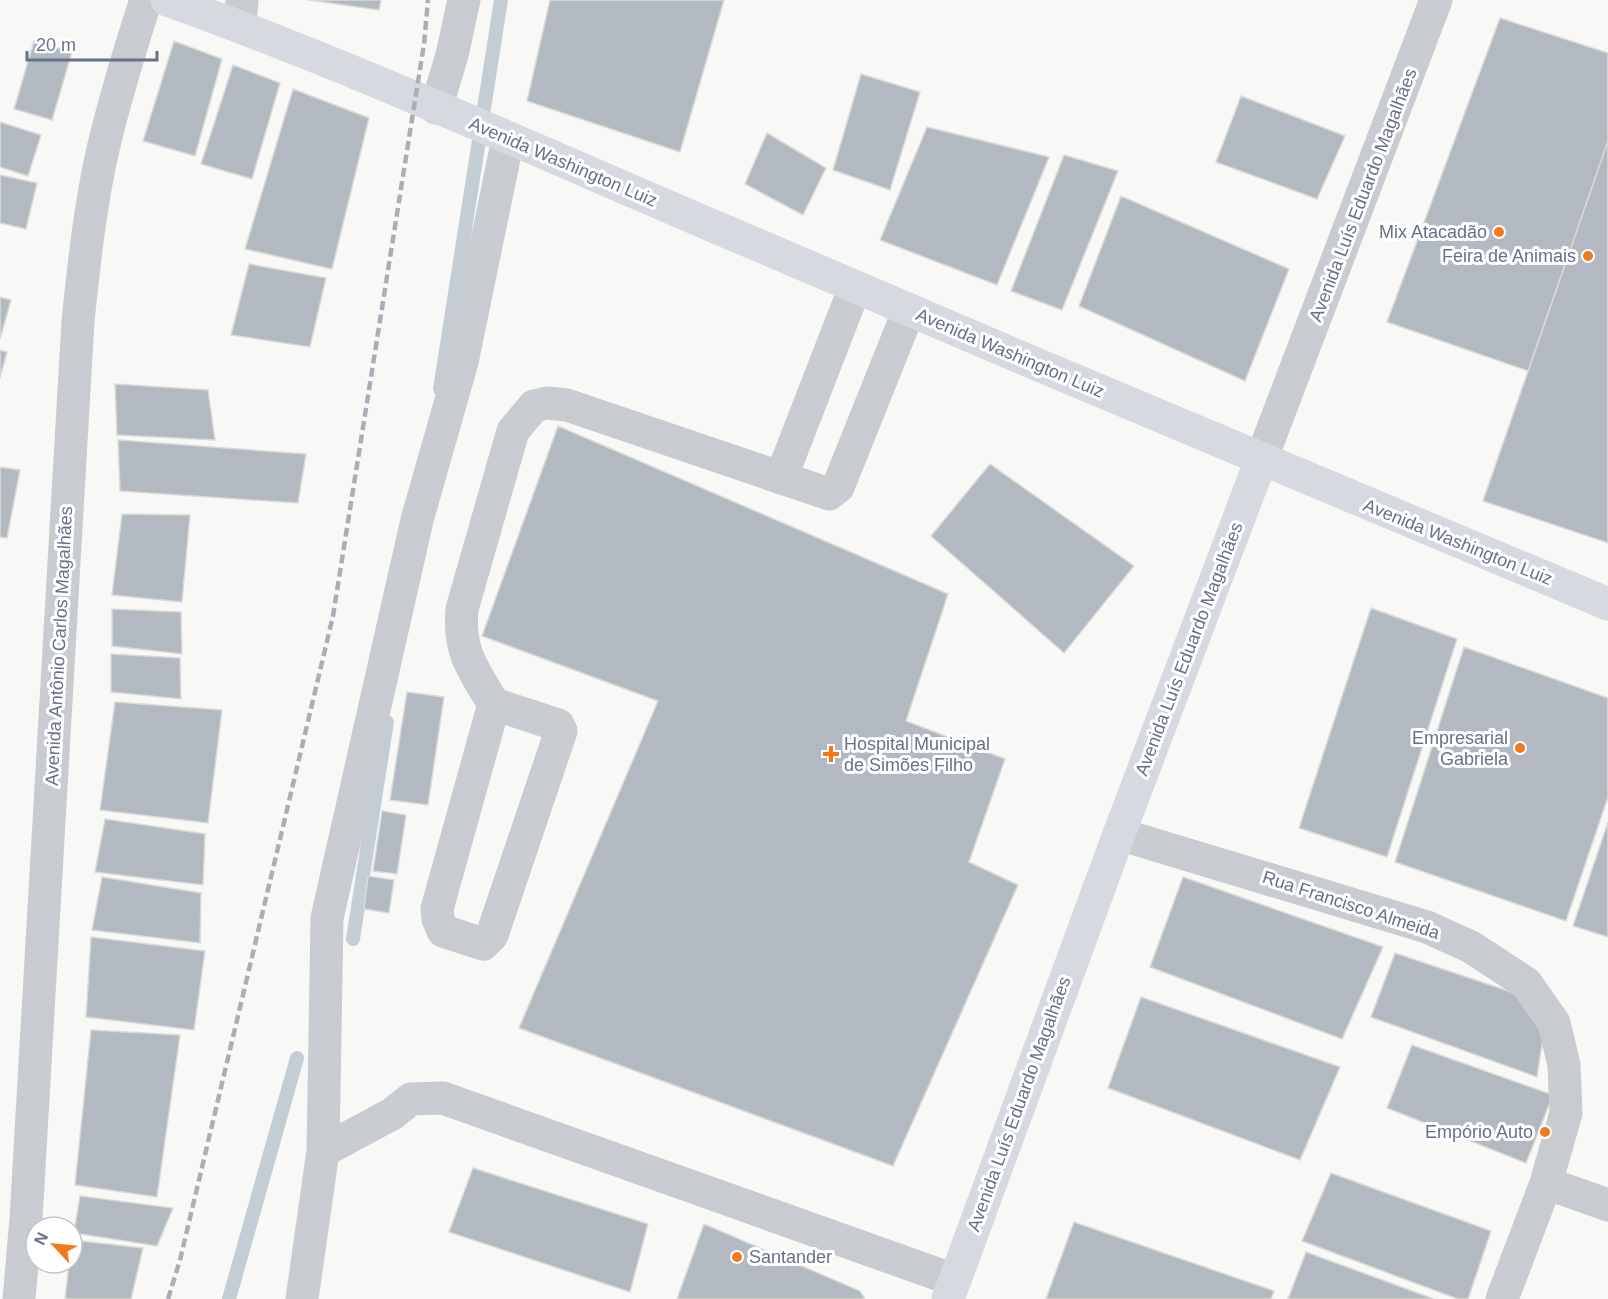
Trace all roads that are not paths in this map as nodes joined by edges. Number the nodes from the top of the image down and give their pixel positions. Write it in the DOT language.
graph roads {
  1 [pos="146,0"];
  2 [pos="167,0"];
  3 [pos="464,0"];
  4 [pos="1436,0"];
  5 [pos="241,13"];
  6 [pos="431,106"];
  7 [pos="499,135"];
  8 [pos="855,287"];
  9 [pos="909,310"];
  10 [pos="1261,460"];
  11 [pos="781,478"];
  12 [pos="1608,604"];
  13 [pos="494,704"];
  14 [pos="1119,834"];
  15 [pos="322,1151"];
  16 [pos="1546,1183"];
  17 [pos="1608,1205"];
  18 [pos="951,1290"];
  19 [pos="19,1299"];
  20 [pos="302,1299"];
  21 [pos="1502,1299"];
  1 -- 19 [label="street, Avenida Antônio Carlos Magalhães"];
  2 -- 5 [label="main road, Avenida Washington Luiz"];
  3 -- 6 [label="street"];
  4 -- 10 [label="street, Avenida Luís Eduardo Magalhães"];
  5 -- 6 [label="main road, Avenida Washington Luiz"];
  6 -- 7 [label="main road, Avenida Washington Luiz"];
  7 -- 8 [label="main road, Avenida Washington Luiz"];
  7 -- 15 [label="street"];
  8 -- 9 [label="main road, Avenida Washington Luiz"];
  8 -- 11 [label="street"];
  9 -- 10 [label="main road, Avenida Washington Luiz"];
  9 -- 11 [label="street"];
  10 -- 12 [label="main road, Avenida Washington Luiz"];
  10 -- 14 [label="main road, Avenida Luís Eduardo Magalhães"];
  11 -- 13 [label="street"];
  13 -- 13 [label="street"];
  14 -- 16 [label="street, Rua Francisco Almeida"];
  14 -- 18 [label="main road, Avenida Luís Eduardo Magalhães"];
  15 -- 18 [label="street"];
  15 -- 20 [label="street"];
  16 -- 17 [label="street"];
  16 -- 21 [label="street, Rua Francisco Almeida"];
}
